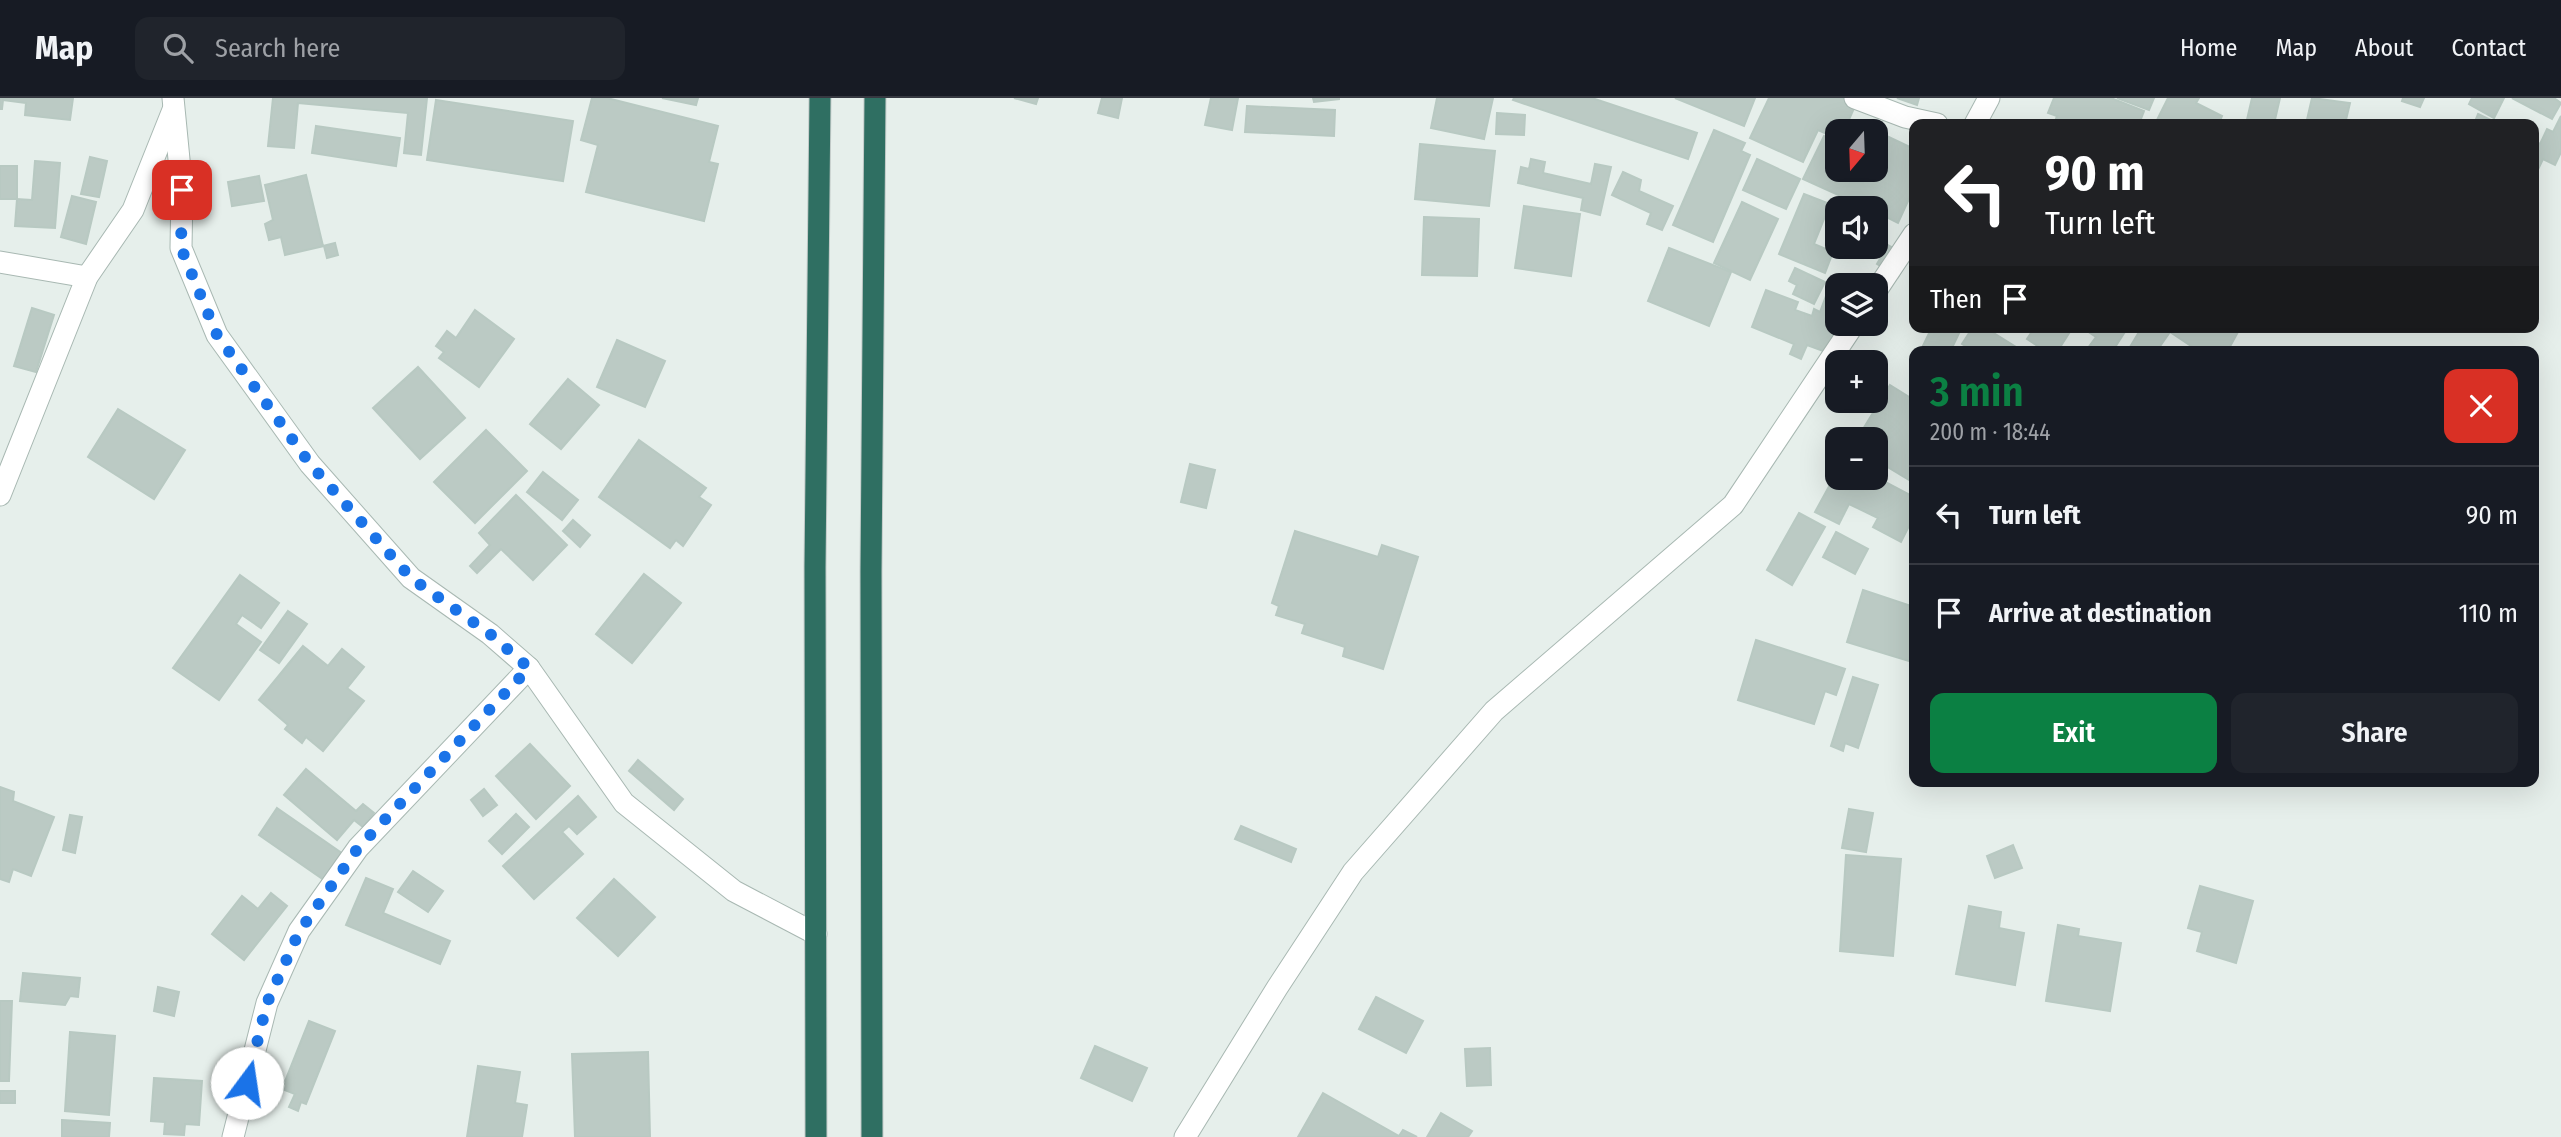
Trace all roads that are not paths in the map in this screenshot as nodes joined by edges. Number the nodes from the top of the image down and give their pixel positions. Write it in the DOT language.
graph roads {
  1 [pos="820,98"];
  2 [pos="876,98"];
  3 [pos="1855,98"];
  4 [pos="1989,98"];
  5 [pos="174,101"];
  6 [pos="1914,119"];
  7 [pos="1978,119"];
  8 [pos="1909,241"];
  9 [pos="0,262"];
  10 [pos="1888,273"];
  11 [pos="87,277"];
  12 [pos="1846,336"];
  13 [pos="0,495"];
  14 [pos="529,668"];
  15 [pos="816,934"];
  16 [pos="233,1137"];
  17 [pos="816,1137"];
  18 [pos="872,1137"];
  19 [pos="1185,1137"];
  1 -- 15 [label="highway"];
  2 -- 18 [label="highway"];
  3 -- 6 [label="street"];
  4 -- 7 [label="street"];
  5 -- 11 [label="street"];
  5 -- 14 [label="street"];
  8 -- 10 [label="street"];
  9 -- 11 [label="street"];
  11 -- 13 [label="street"];
  12 -- 19 [label="street"];
  14 -- 15 [label="street"];
  14 -- 16 [label="street"];
  15 -- 17 [label="highway"];
}
